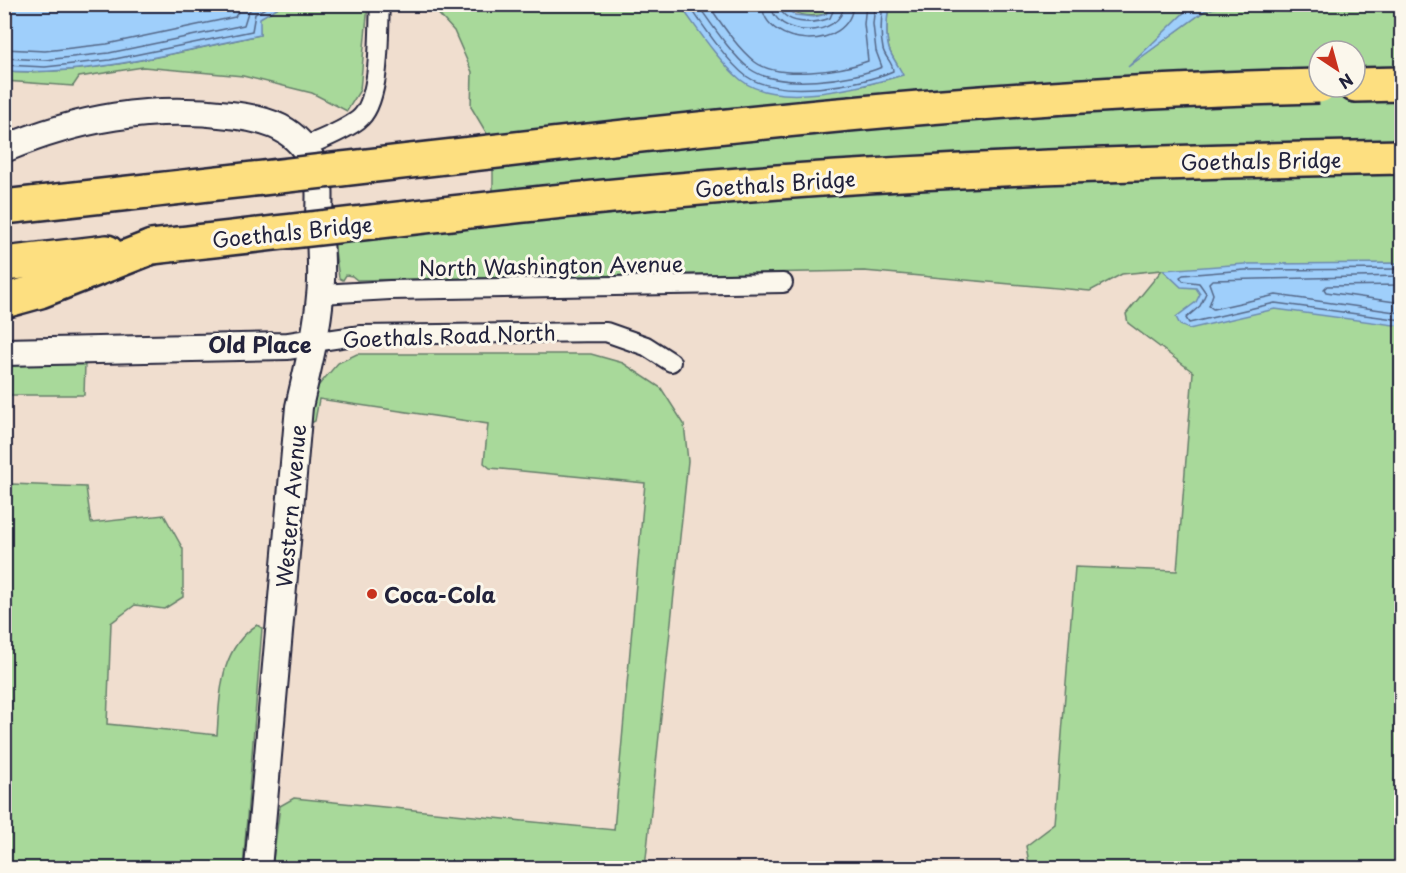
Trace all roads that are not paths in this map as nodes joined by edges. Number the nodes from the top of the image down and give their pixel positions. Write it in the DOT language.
graph roads {
  1 [pos="380,4"];
  2 [pos="1401,84"];
  3 [pos="1367,85"];
  4 [pos="1307,87"];
  5 [pos="304,147"];
  6 [pos="4,149"];
  7 [pos="1401,157"];
  8 [pos="4,207"];
  9 [pos="152,247"];
  10 [pos="4,264"];
  11 [pos="783,283"];
  12 [pos="321,294"];
  13 [pos="4,301"];
  14 [pos="314,342"];
  15 [pos="4,352"];
  16 [pos="671,362"];
  17 [pos="258,868"];
  1 -- 5 [label="street"];
  2 -- 3 [label="highway"];
  4 -- 8 [label="highway, bridge"];
  5 -- 6 [label="street"];
  5 -- 12 [label="street, Western Avenue"];
  7 -- 9 [label="highway, Goethals Bridge, bridge"];
  9 -- 10 [label="highway"];
  9 -- 13 [label="highway"];
  11 -- 12 [label="street, North Washington Avenue"];
  12 -- 14 [label="street, Western Avenue"];
  14 -- 15 [label="street, Goethals Road North"];
  14 -- 16 [label="street, Goethals Road North"];
  14 -- 17 [label="street, Western Avenue"];
}
